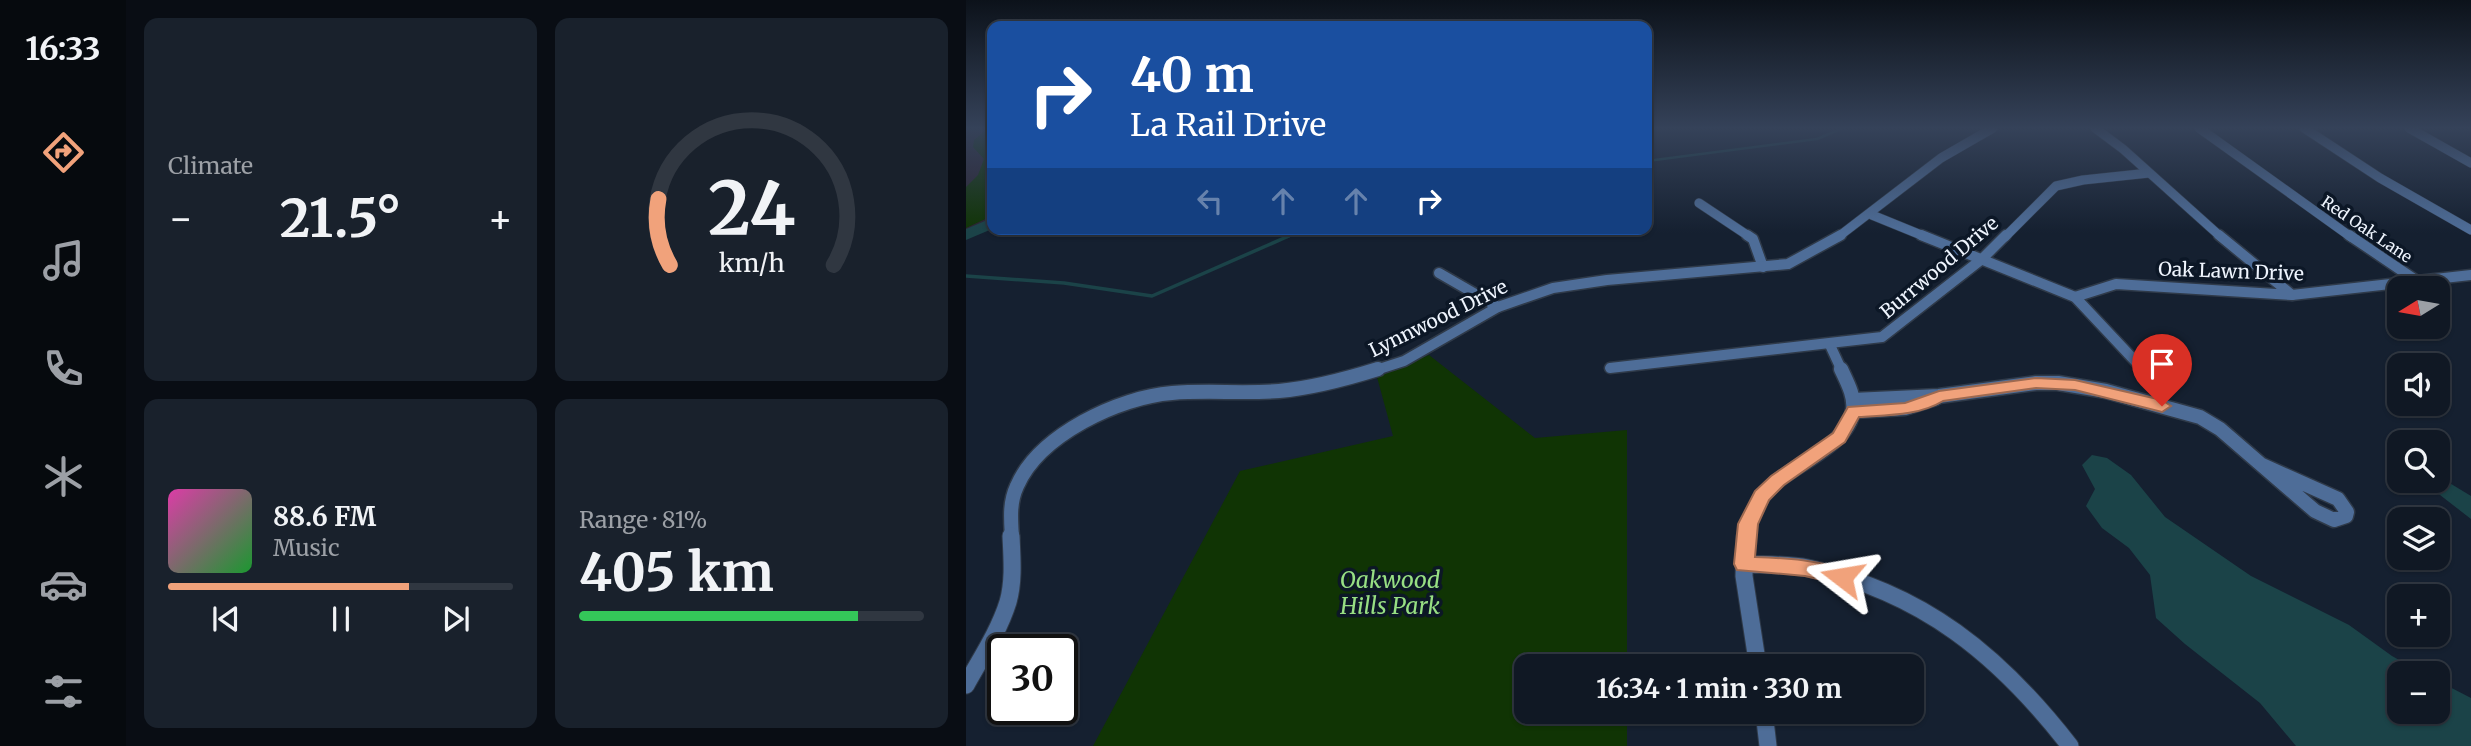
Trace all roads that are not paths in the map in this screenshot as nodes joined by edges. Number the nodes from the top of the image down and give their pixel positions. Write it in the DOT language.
graph roads {
  1 [pos="1938,163"];
  2 [pos="2137,163"];
  3 [pos="2247,163"];
  4 [pos="2357,163"];
  5 [pos="2149,173"];
  6 [pos="1699,203"];
  7 [pos="1872,215"];
  8 [pos="2471,230"];
  9 [pos="1982,259"];
  10 [pos="1763,267"];
  11 [pos="1439,273"];
  12 [pos="2471,275"];
  13 [pos="2410,276"];
  14 [pos="2450,277"];
  15 [pos="2387,284"];
  16 [pos="2292,295"];
  17 [pos="2075,297"];
  18 [pos="1498,307"];
  19 [pos="1830,345"];
  20 [pos="1611,368"];
  21 [pos="2159,377"];
  22 [pos="1854,406"];
  23 [pos="2262,465"];
  24 [pos="1744,564"];
  25 [pos="1756,654"];
  26 [pos="966,685"];
  27 [pos="1765,724"];
  28 [pos="1768,746"];
  29 [pos="2070,746"];
  1 -- 7 [label="street, Lynnwood Drive"];
  2 -- 5 [label="street"];
  3 -- 13 [label="street, Red Oak Lane"];
  4 -- 8 [label="street"];
  5 -- 9 [label="street, Burrwood Drive"];
  5 -- 16 [label="street"];
  6 -- 10 [label="street"];
  7 -- 9 [label="street"];
  7 -- 10 [label="street, Lynnwood Drive"];
  9 -- 17 [label="street"];
  9 -- 19 [label="street, Burrwood Drive"];
  10 -- 18 [label="street, Lynnwood Drive"];
  11 -- 18 [label="street"];
  12 -- 14 [label="street, Oak Lawn Drive"];
  15 -- 16 [label="street, Oak Lawn Drive"];
  16 -- 17 [label="street, Oak Lawn Drive"];
  17 -- 21 [label="street"];
  18 -- 26 [label="street, Lynnwood Drive"];
  19 -- 20 [label="street, Burrwood Drive"];
  19 -- 22 [label="street"];
  22 -- 23 [label="street"];
  22 -- 24 [label="street"];
  23 -- 23 [label="street"];
  24 -- 25 [label="street"];
  24 -- 29 [label="street"];
  27 -- 28 [label="street"];
}
